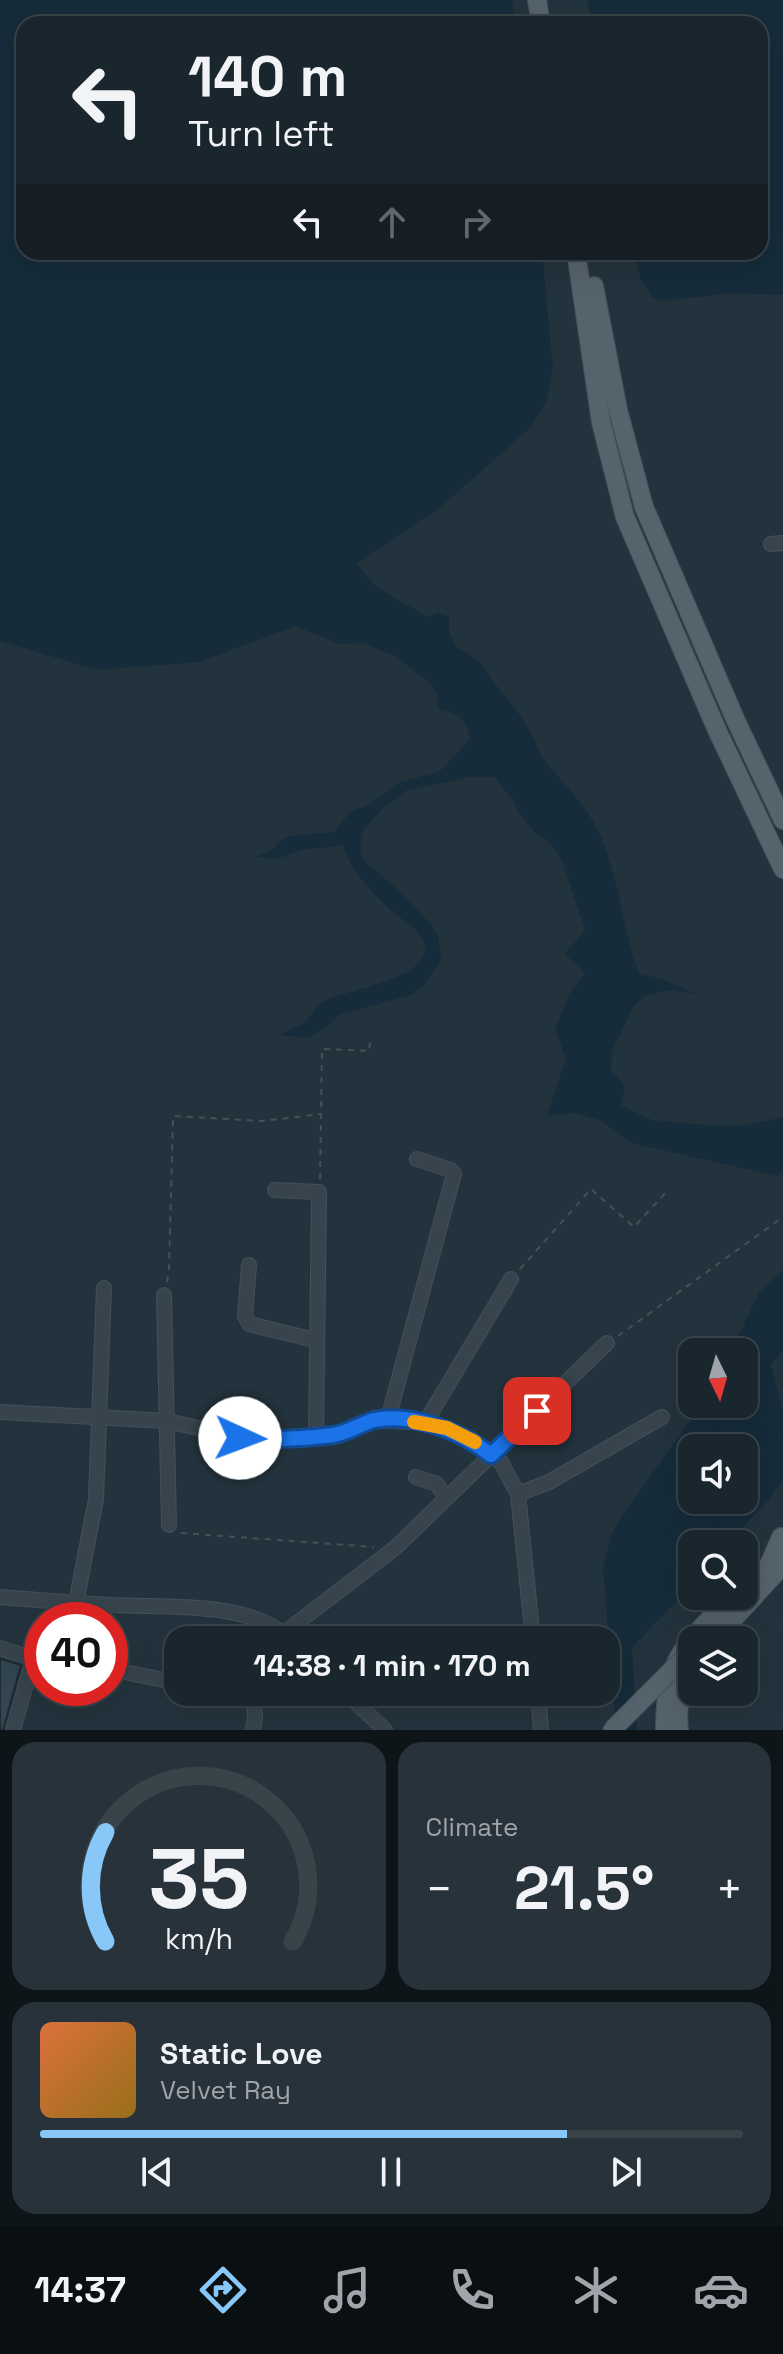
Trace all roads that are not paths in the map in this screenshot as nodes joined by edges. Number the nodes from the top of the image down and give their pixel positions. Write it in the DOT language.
graph roads {
  1 [pos="578,260"];
  2 [pos="588,260"];
  3 [pos="590,306"];
  4 [pos="783,820"];
  5 [pos="783,869"];
  6 [pos="417,1159"];
  7 [pos="275,1190"];
  8 [pos="249,1265"];
  9 [pos="511,1279"];
  10 [pos="104,1288"];
  11 [pos="164,1295"];
  12 [pos="315,1340"];
  13 [pos="607,1343"];
  14 [pos="0,1412"];
  15 [pos="100,1416"];
  16 [pos="662,1417"];
  17 [pos="388,1419"];
  18 [pos="168,1421"];
  19 [pos="425,1423"];
  20 [pos="316,1436"];
  21 [pos="491,1455"];
  22 [pos="416,1477"];
  23 [pos="518,1494"];
  24 [pos="446,1498"];
  25 [pos="169,1525"];
  26 [pos="782,1536"];
  27 [pos="758,1564"];
  28 [pos="783,1565"];
  29 [pos="783,1573"];
  30 [pos="758,1577"];
  31 [pos="0,1597"];
  32 [pos="63,1602"];
  33 [pos="76,1602"];
  34 [pos="128,1606"];
  35 [pos="717,1610"];
  36 [pos="728,1610"];
  37 [pos="270,1626"];
  38 [pos="300,1626"];
  39 [pos="532,1626"];
  40 [pos="713,1626"];
  41 [pos="727,1626"];
  42 [pos="737,1626"];
  43 [pos="0,1648"];
  44 [pos="24,1655"];
  45 [pos="678,1664"];
  46 [pos="128,1673"];
  47 [pos="678,1678"];
  48 [pos="164,1680"];
  49 [pos="24,1691"];
  50 [pos="255,1706"];
  51 [pos="360,1706"];
  52 [pos="539,1706"];
  53 [pos="678,1706"];
  54 [pos="13,1730"];
  55 [pos="253,1730"];
  56 [pos="385,1730"];
  57 [pos="541,1730"];
  58 [pos="612,1730"];
  59 [pos="624,1730"];
  60 [pos="665,1730"];
  61 [pos="679,1730"];
  1 -- 3 [label="main road"];
  2 -- 3 [label="main road"];
  3 -- 4 [label="main road"];
  3 -- 5 [label="main road"];
  6 -- 17 [label="street"];
  7 -- 12 [label="street"];
  8 -- 12 [label="street"];
  9 -- 19 [label="street"];
  10 -- 15 [label="street"];
  11 -- 18 [label="street"];
  12 -- 20 [label="street"];
  13 -- 21 [label="street"];
  14 -- 15 [label="street"];
  15 -- 18 [label="street"];
  15 -- 33 [label="street"];
  16 -- 23 [label="street"];
  17 -- 19 [label="street"];
  17 -- 20 [label="street"];
  18 -- 20 [label="street"];
  18 -- 25 [label="street"];
  19 -- 21 [label="street"];
  21 -- 23 [label="street"];
  21 -- 24 [label="street"];
  22 -- 24 [label="street"];
  23 -- 39 [label="street"];
  24 -- 38 [label="street"];
  26 -- 27 [label="main road"];
  26 -- 30 [label="main road"];
  28 -- 41 [label="main road"];
  29 -- 42 [label="main road"];
  31 -- 32 [label="street"];
  34 -- 37 [label="street"];
  35 -- 60 [label="main road"];
  36 -- 40 [label="main road"];
  43 -- 44 [label="street"];
  45 -- 58 [label="main road, bridge"];
  46 -- 48 [label="street"];
  47 -- 59 [label="main road"];
  49 -- 54 [label="street"];
  50 -- 55 [label="street"];
  51 -- 56 [label="street"];
  52 -- 57 [label="street"];
  53 -- 61 [label="main road"];
}
